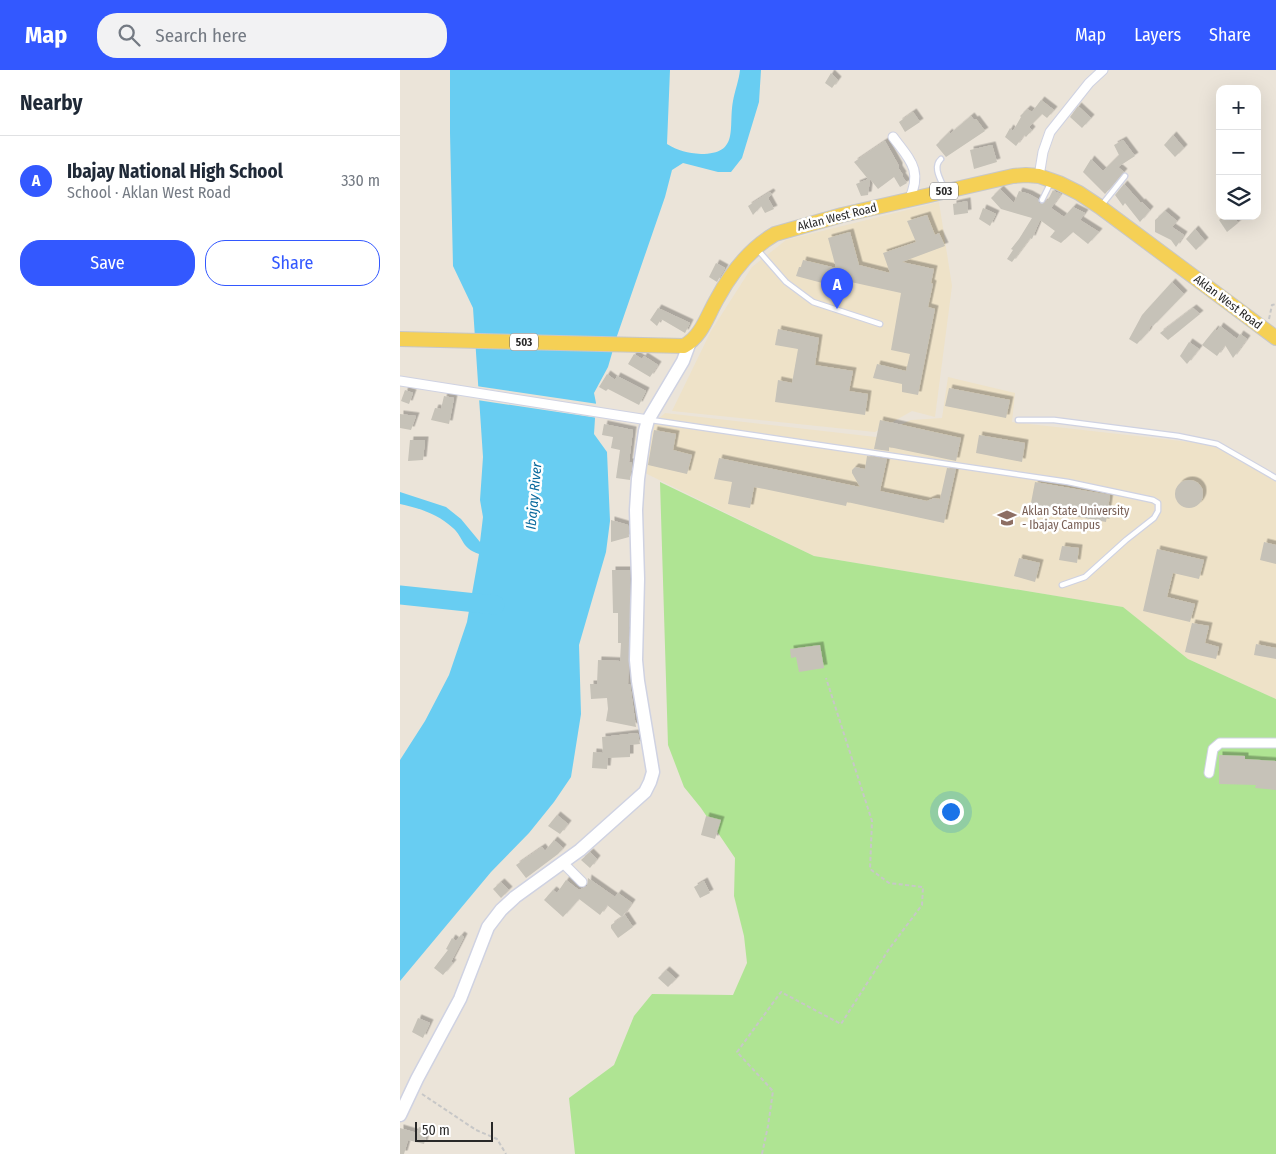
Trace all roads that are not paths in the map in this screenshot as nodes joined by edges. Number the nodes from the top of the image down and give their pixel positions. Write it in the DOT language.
graph roads {
  1 [pos="1104,70"];
  2 [pos="893,136"];
  3 [pos="941,159"];
  4 [pos="1125,176"];
  5 [pos="1045,179"];
  6 [pos="946,191"];
  7 [pos="910,200"];
  8 [pos="1042,200"];
  9 [pos="1100,207"];
  10 [pos="756,248"];
  11 [pos="880,324"];
  12 [pos="1272,335"];
  13 [pos="400,339"];
  14 [pos="690,342"];
  15 [pos="400,381"];
  16 [pos="648,420"];
  17 [pos="1018,420"];
  18 [pos="1276,478"];
  19 [pos="1062,585"];
  20 [pos="1276,743"];
  21 [pos="1210,773"];
  22 [pos="563,863"];
  23 [pos="582,882"];
  24 [pos="400,1115"];
  1 -- 5 [label="street"];
  2 -- 7 [label="street"];
  3 -- 6 [label="lane"];
  4 -- 9 [label="lane"];
  5 -- 6 [label="main road, Aklan West Road / 503"];
  5 -- 8 [label="lane"];
  5 -- 9 [label="main road, Aklan West Road / 503"];
  6 -- 7 [label="main road, Aklan West Road / 503"];
  7 -- 10 [label="main road, Aklan West Road / 503"];
  9 -- 12 [label="main road, Aklan West Road / 503"];
  10 -- 11 [label="lane"];
  10 -- 14 [label="main road, Aklan West Road / 503"];
  13 -- 14 [label="main road, 503"];
  14 -- 16 [label="street"];
  15 -- 16 [label="street"];
  16 -- 19 [label="lane"];
  16 -- 22 [label="street"];
  17 -- 18 [label="lane"];
  20 -- 21 [label="street"];
  22 -- 23 [label="street"];
  22 -- 24 [label="street"];
}
